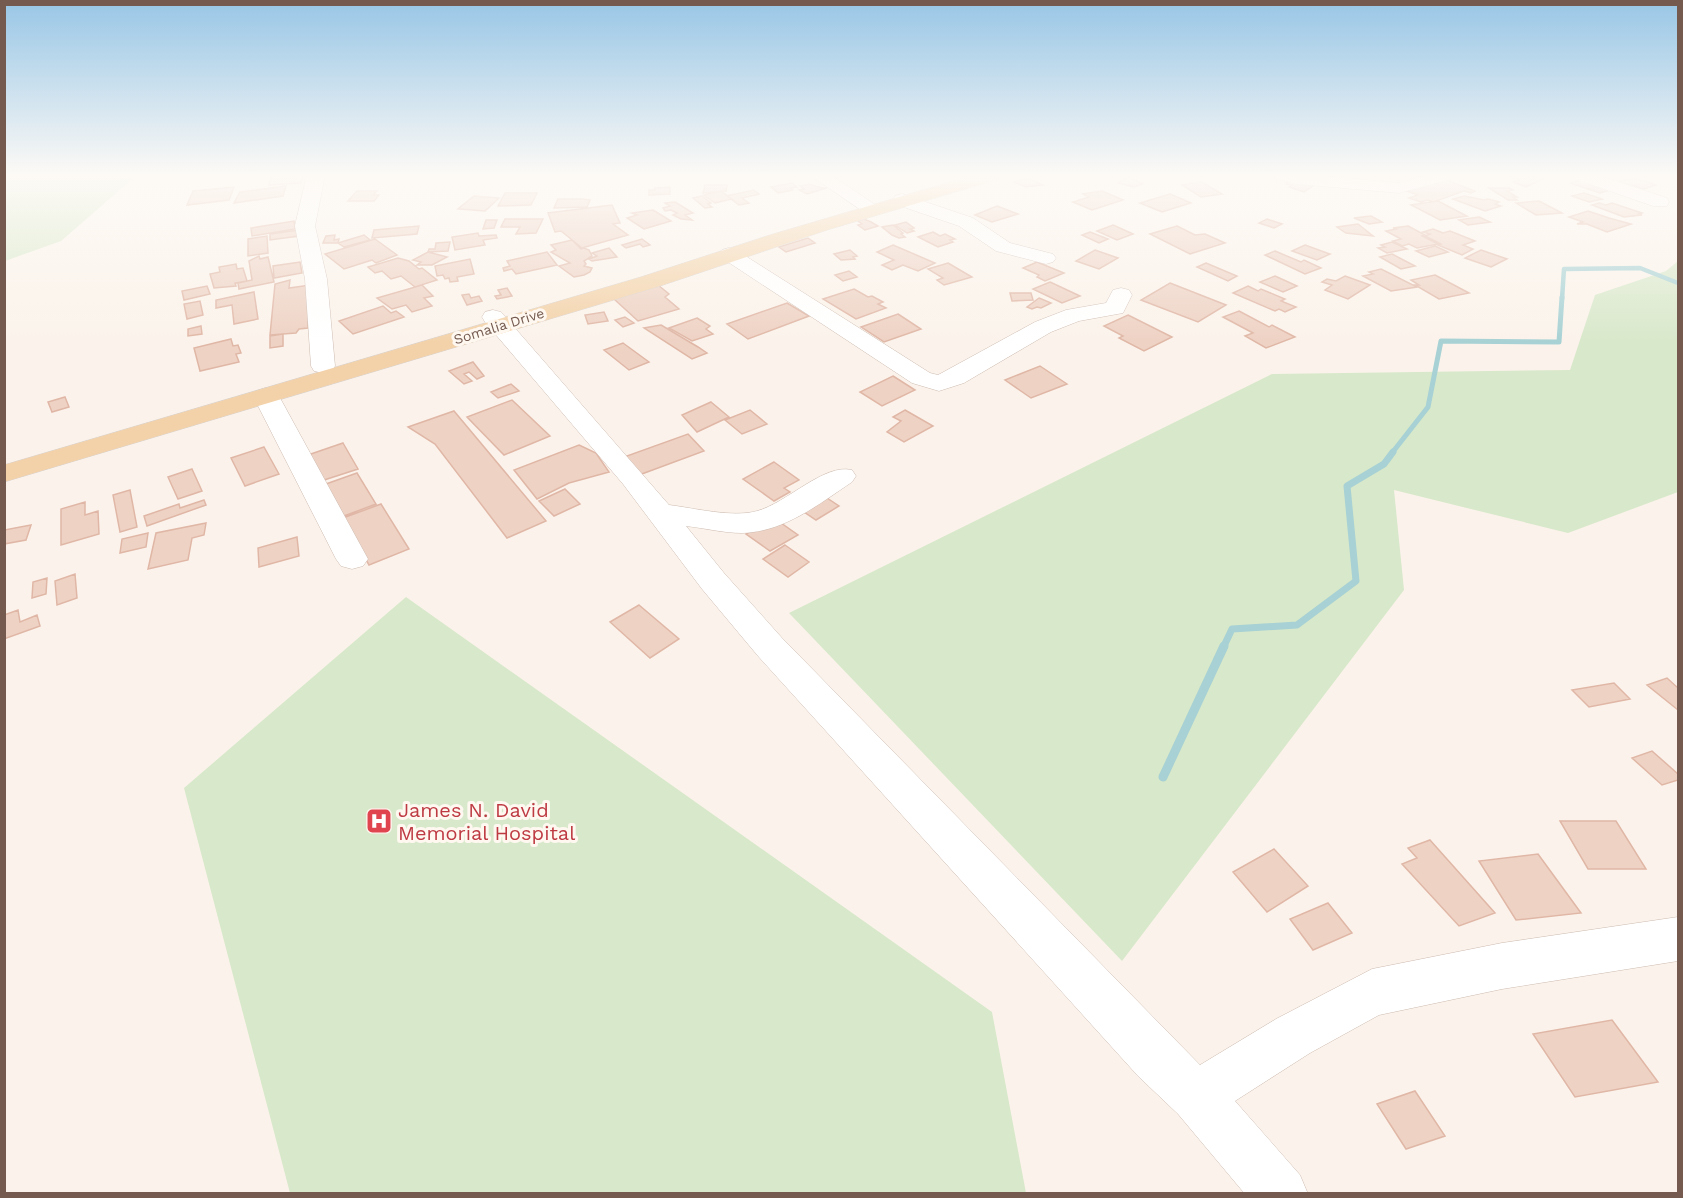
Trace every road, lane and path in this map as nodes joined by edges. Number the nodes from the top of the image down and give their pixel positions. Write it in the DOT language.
graph roads {
  1 [pos="306,231"];
  2 [pos="787,231"];
  3 [pos="803,231"];
  4 [pos="979,231"];
  5 [pos="729,254"];
  6 [pos="1046,258"];
  7 [pos="1121,295"];
  8 [pos="497,321"];
  9 [pos="323,366"];
  10 [pos="266,396"];
  11 [pos="4,460"];
  12 [pos="4,474"];
  13 [pos="842,476"];
  14 [pos="660,513"];
  15 [pos="352,559"];
  16 [pos="1678,939"];
  17 [pos="1196,1096"];
  18 [pos="1281,1194"];
  1 -- 9 [label="street"];
  2 -- 8 [label="main road, Somalia Drive"];
  3 -- 5 [label="main road, Somalia Drive"];
  4 -- 6 [label="street"];
  5 -- 7 [label="street"];
  5 -- 8 [label="main road, Somalia Drive"];
  8 -- 9 [label="main road, Somalia Drive"];
  8 -- 10 [label="main road, Somalia Drive"];
  8 -- 14 [label="street"];
  9 -- 11 [label="main road, Somalia Drive"];
  10 -- 12 [label="main road, Somalia Drive"];
  10 -- 15 [label="street"];
  13 -- 14 [label="street"];
  14 -- 17 [label="street"];
  16 -- 17 [label="street"];
  17 -- 18 [label="street"];
}
